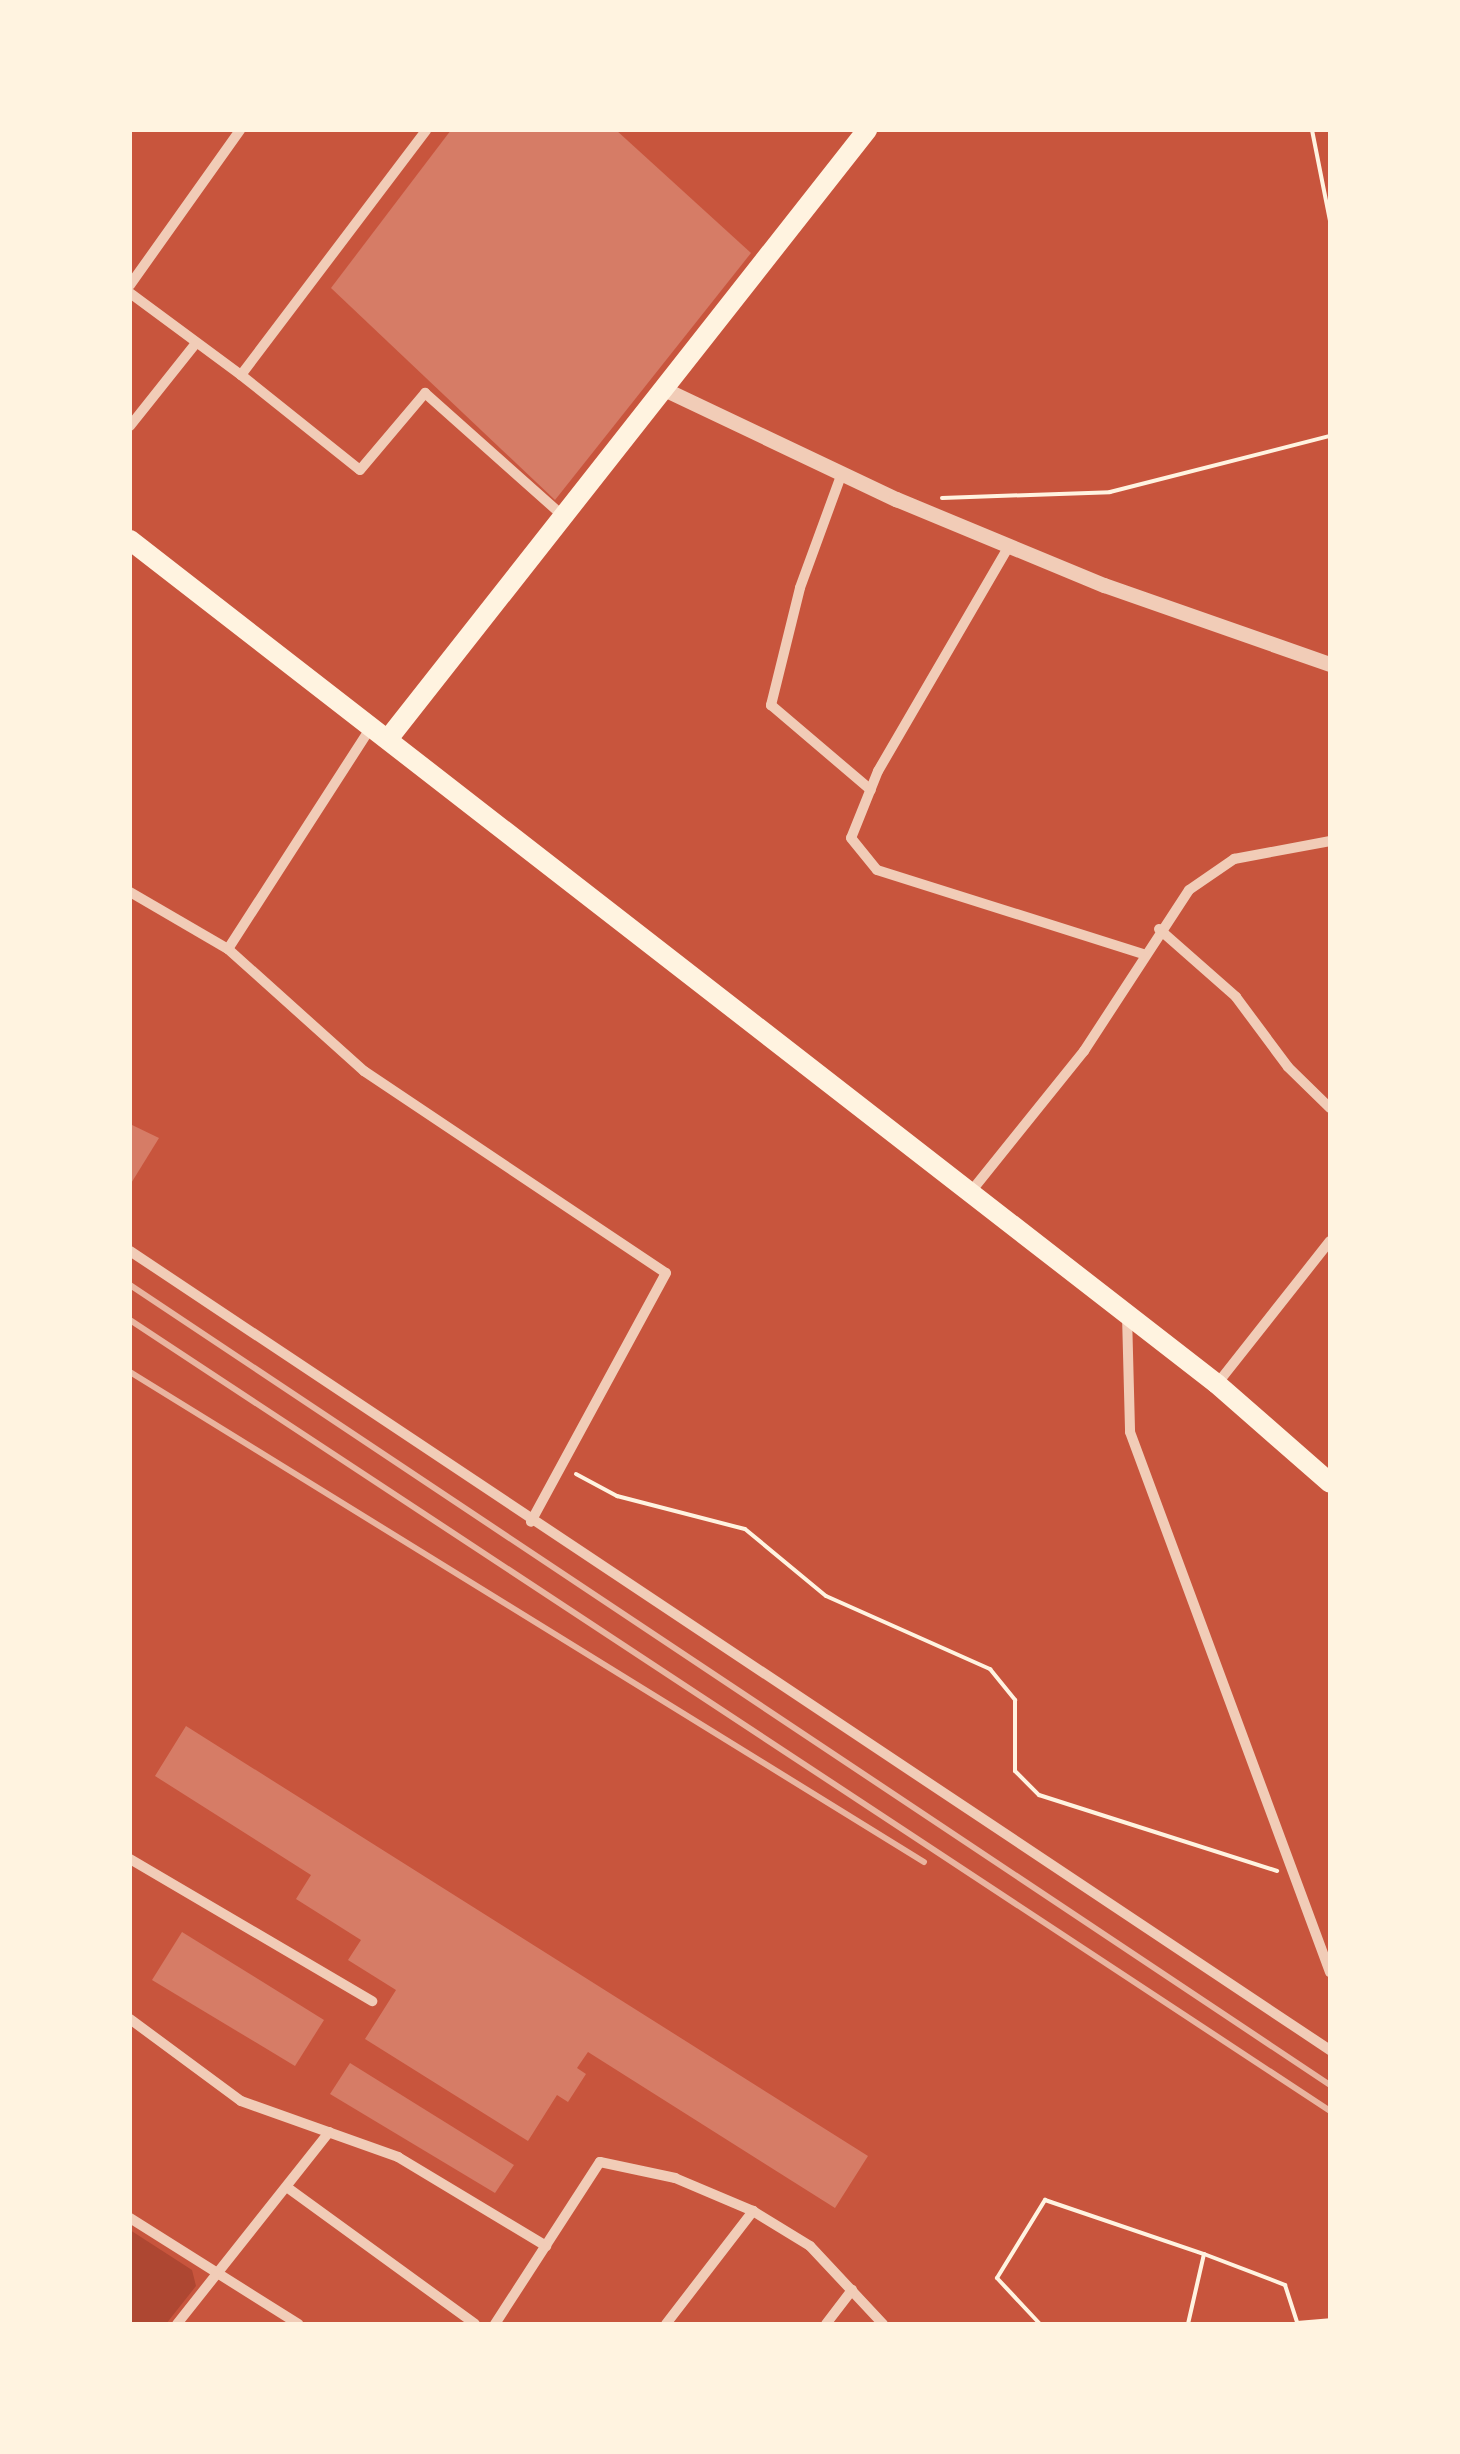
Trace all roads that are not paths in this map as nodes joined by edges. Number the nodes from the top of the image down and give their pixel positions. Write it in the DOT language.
graph roads {
  1 [pos="240,130"];
  2 [pos="426,130"];
  3 [pos="867,130"];
  4 [pos="130,285"];
  5 [pos="130,293"];
  6 [pos="196,343"];
  7 [pos="241,375"];
  8 [pos="666,390"];
  9 [pos="130,426"];
  10 [pos="842,473"];
  11 [pos="565,518"];
  12 [pos="130,540"];
  13 [pos="1009,546"];
  14 [pos="1330,664"];
  15 [pos="380,733"];
  16 [pos="871,790"];
  17 [pos="1330,840"];
  18 [pos="130,892"];
  19 [pos="1158,929"];
  20 [pos="228,948"];
  21 [pos="1143,954"];
  22 [pos="1330,1108"];
  23 [pos="969,1195"];
  24 [pos="1330,1241"];
  25 [pos="130,1251"];
  26 [pos="1127,1314"];
  27 [pos="1218,1384"];
  28 [pos="1330,1483"];
  29 [pos="531,1522"];
  30 [pos="130,1858"];
  31 [pos="1330,1972"];
  32 [pos="372,2002"];
  33 [pos="130,2019"];
  34 [pos="1330,2050"];
  35 [pos="329,2132"];
  36 [pos="288,2188"];
  37 [pos="753,2212"];
  38 [pos="130,2218"];
  39 [pos="546,2246"];
  40 [pos="222,2276"];
  41 [pos="852,2290"];
  42 [pos="178,2324"];
  43 [pos="298,2324"];
  44 [pos="475,2324"];
  45 [pos="495,2324"];
  46 [pos="666,2324"];
  47 [pos="826,2324"];
  48 [pos="883,2324"];
  1 -- 4 [label="street"];
  2 -- 7 [label="street"];
  3 -- 8 [label="main road"];
  5 -- 6 [label="street"];
  6 -- 7 [label="street"];
  6 -- 9 [label="street"];
  7 -- 11 [label="street"];
  8 -- 10 [label="street"];
  8 -- 11 [label="main road"];
  10 -- 13 [label="street"];
  10 -- 16 [label="street"];
  11 -- 15 [label="main road"];
  12 -- 15 [label="main road"];
  13 -- 14 [label="street"];
  13 -- 16 [label="street"];
  15 -- 20 [label="street"];
  15 -- 23 [label="main road"];
  16 -- 21 [label="street"];
  17 -- 19 [label="street"];
  18 -- 20 [label="street"];
  19 -- 21 [label="street"];
  19 -- 22 [label="street"];
  20 -- 29 [label="street"];
  21 -- 23 [label="street"];
  23 -- 26 [label="main road"];
  24 -- 27 [label="street"];
  25 -- 29 [label="street"];
  26 -- 27 [label="main road"];
  26 -- 31 [label="street"];
  27 -- 28 [label="main road"];
  29 -- 34 [label="street"];
  30 -- 32 [label="street"];
  33 -- 35 [label="street"];
  35 -- 36 [label="street"];
  35 -- 39 [label="street"];
  36 -- 40 [label="street"];
  36 -- 44 [label="street"];
  37 -- 39 [label="street"];
  37 -- 41 [label="street"];
  37 -- 46 [label="street"];
  38 -- 40 [label="street"];
  39 -- 45 [label="street"];
  40 -- 42 [label="street"];
  40 -- 43 [label="street"];
  41 -- 47 [label="street"];
  41 -- 48 [label="street"];
}
